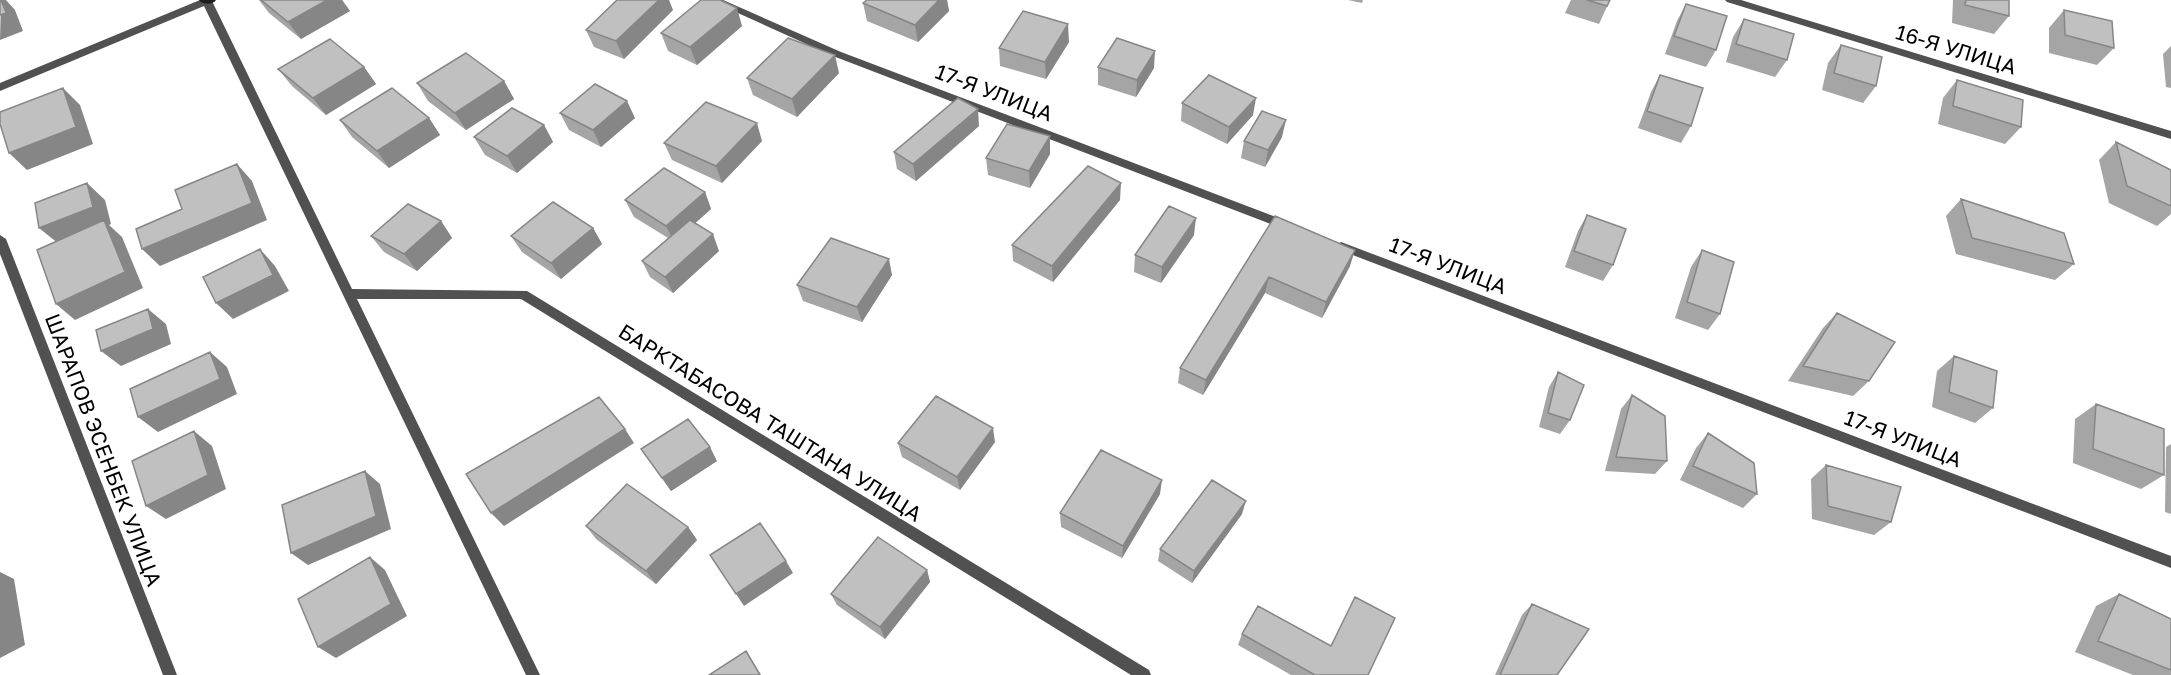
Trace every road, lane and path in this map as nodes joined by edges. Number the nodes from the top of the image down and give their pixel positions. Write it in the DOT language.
graph roads {
  1 [pos="208,0"];
  2 [pos="714,0"];
  3 [pos="1730,0"];
  4 [pos="0,87"];
  5 [pos="2171,135"];
  6 [pos="1297,229"];
  7 [pos="0,239"];
  8 [pos="1330,242"];
  9 [pos="350,294"];
  10 [pos="2171,562"];
  11 [pos="170,675"];
  12 [pos="532,675"];
  13 [pos="1144,675"];
  1 -- 4 [label="street"];
  1 -- 9 [label="street"];
  2 -- 6 [label="street, 17-Я УЛИЦА"];
  3 -- 5 [label="street, 16-Я УЛИЦА"];
  7 -- 11 [label="street, ШАРАПОВ ЭСЕНБЕК УЛИЦА"];
  8 -- 10 [label="street, 17-Я УЛИЦА"];
  9 -- 12 [label="street"];
  9 -- 13 [label="street, БАРКТАБАСОВА ТАШТАНА УЛИЦА"];
}
